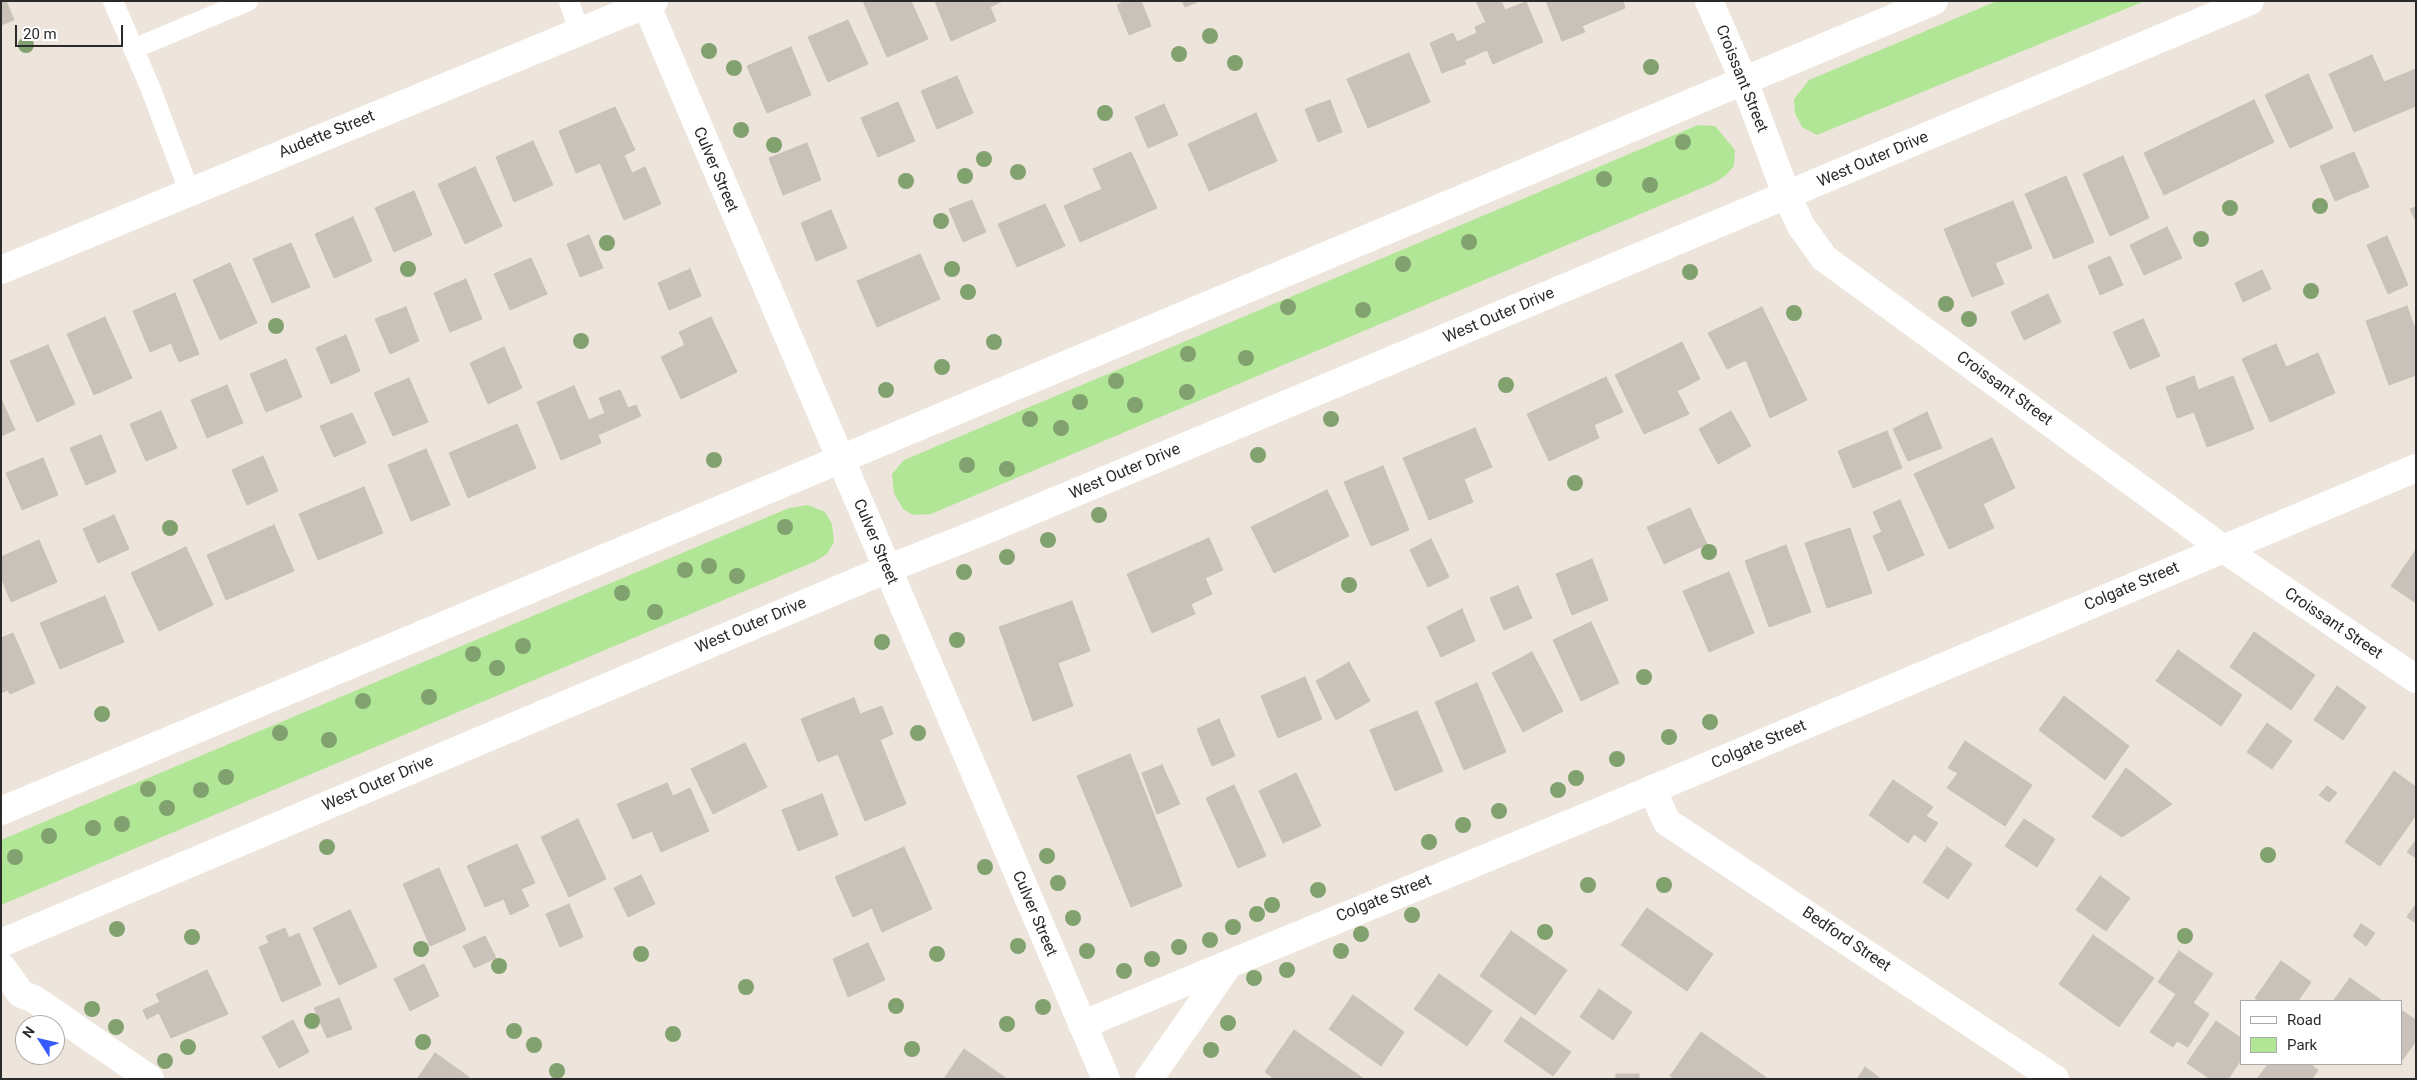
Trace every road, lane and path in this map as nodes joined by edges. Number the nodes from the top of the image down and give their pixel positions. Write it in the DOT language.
graph roads {
  1 [pos="113,1"];
  2 [pos="248,1"];
  3 [pos="569,1"];
  4 [pos="1709,1"];
  5 [pos="1934,1"];
  6 [pos="2250,1"];
  7 [pos="650,3"];
  8 [pos="580,31"];
  9 [pos="133,49"];
  10 [pos="1744,81"];
  11 [pos="190,193"];
  12 [pos="1787,196"];
  13 [pos="1,270"];
  14 [pos="840,461"];
  15 [pos="2416,468"];
  16 [pos="2225,550"];
  17 [pos="887,569"];
  18 [pos="2416,679"];
  19 [pos="1652,789"];
  20 [pos="1,811"];
  21 [pos="1,943"];
  22 [pos="1229,964"];
  23 [pos="1,966"];
  24 [pos="1082,1025"];
  25 [pos="150,1079"];
  26 [pos="1106,1079"];
  27 [pos="1149,1079"];
  28 [pos="2055,1079"];
  1 -- 9 [label="lane"];
  2 -- 9 [label="lane"];
  3 -- 8 [label="lane"];
  4 -- 10 [label="street, Croissant Street"];
  5 -- 10 [label="street"];
  6 -- 12 [label="street, West Outer Drive"];
  7 -- 8 [label="street, Audette Street"];
  7 -- 14 [label="street, Culver Street"];
  8 -- 11 [label="street, Audette Street"];
  9 -- 11 [label="lane"];
  10 -- 12 [label="street, Croissant Street"];
  10 -- 14 [label="street"];
  11 -- 13 [label="street, Audette Street"];
  12 -- 16 [label="street, Croissant Street"];
  12 -- 17 [label="street, West Outer Drive"];
  14 -- 17 [label="street, Culver Street"];
  14 -- 20 [label="street"];
  15 -- 16 [label="street, Colgate Street"];
  16 -- 18 [label="street, Croissant Street"];
  16 -- 19 [label="street, Colgate Street"];
  17 -- 21 [label="street, West Outer Drive"];
  17 -- 24 [label="street, Culver Street"];
  19 -- 22 [label="street, Colgate Street"];
  19 -- 28 [label="street, Bedford Street"];
  22 -- 24 [label="street, Colgate Street"];
  22 -- 27 [label="street"];
  23 -- 25 [label="street"];
  24 -- 26 [label="street, Culver Street"];
}
